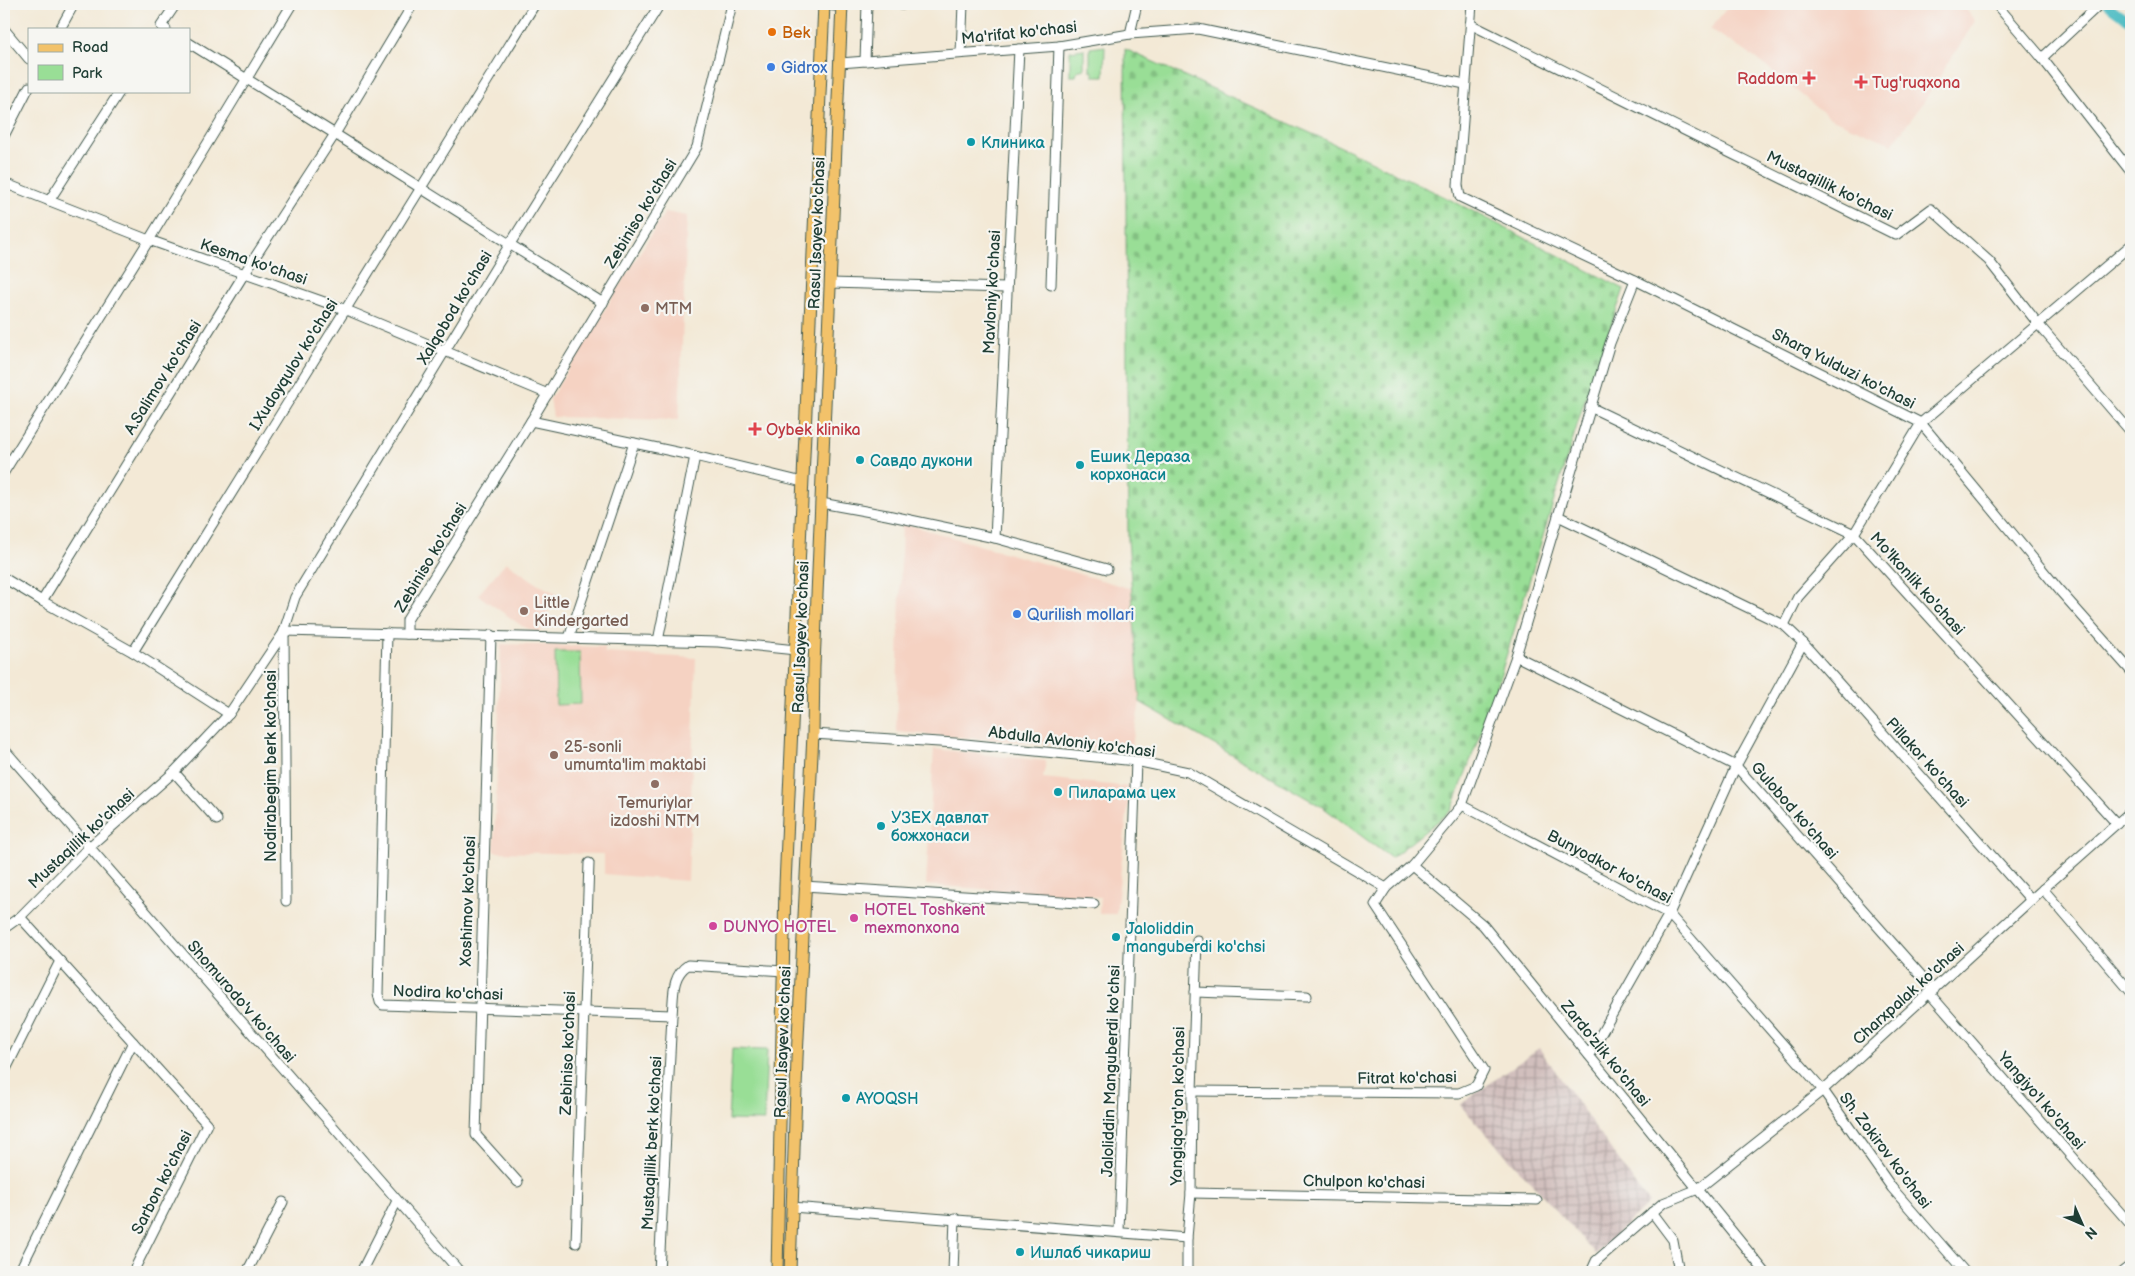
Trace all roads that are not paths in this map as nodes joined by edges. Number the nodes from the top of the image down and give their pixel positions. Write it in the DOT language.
graph roads {
  1 [pos="74,4"];
  2 [pos="176,4"];
  3 [pos="292,4"];
  4 [pos="413,4"];
  5 [pos="535,4"];
  6 [pos="660,4"];
  7 [pos="732,4"];
  8 [pos="823,4"];
  9 [pos="867,4"];
  10 [pos="963,4"];
  11 [pos="1137,4"];
  12 [pos="1472,4"];
  13 [pos="1996,4"];
  14 [pos="2100,4"];
  15 [pos="842,5"];
  16 [pos="1470,24"];
  17 [pos="61,28"];
  18 [pos="162,28"];
  19 [pos="4,29"];
  20 [pos="1130,34"];
  21 [pos="190,44"];
  22 [pos="1059,46"];
  23 [pos="1019,49"];
  24 [pos="961,53"];
  25 [pos="28,58"];
  26 [pos="2042,58"];
  27 [pos="865,61"];
  28 [pos="840,62"];
  29 [pos="247,78"];
  30 [pos="1466,84"];
  31 [pos="28,89"];
  32 [pos="119,92"];
  33 [pos="335,134"];
  34 [pos="4,136"];
  35 [pos="2131,172"];
  36 [pos="4,183"];
  37 [pos="420,188"];
  38 [pos="50,201"];
  39 [pos="149,240"];
  40 [pos="510,244"];
  41 [pos="2131,245"];
  42 [pos="244,274"];
  43 [pos="1635,280"];
  44 [pos="831,283"];
  45 [pos="1051,285"];
  46 [pos="1006,288"];
  47 [pos="603,303"];
  48 [pos="344,309"];
  49 [pos="2039,325"];
  50 [pos="446,350"];
  51 [pos="548,394"];
  52 [pos="1590,407"];
  53 [pos="531,421"];
  54 [pos="1921,423"];
  55 [pos="2131,432"];
  56 [pos="634,443"];
  57 [pos="695,456"];
  58 [pos="4,472"];
  59 [pos="803,482"];
  60 [pos="821,503"];
  61 [pos="1558,516"];
  62 [pos="1854,534"];
  63 [pos="994,538"];
  64 [pos="1107,570"];
  65 [pos="4,578"];
  66 [pos="42,601"];
  67 [pos="1784,625"];
  68 [pos="284,631"];
  69 [pos="388,633"];
  70 [pos="407,634"];
  71 [pos="491,635"];
  72 [pos="569,638"];
  73 [pos="658,641"];
  74 [pos="1803,643"];
  75 [pos="796,650"];
  76 [pos="133,652"];
  77 [pos="1516,656"];
  78 [pos="2131,671"];
  79 [pos="229,714"];
  80 [pos="813,734"];
  81 [pos="4,749"];
  82 [pos="1136,761"];
  83 [pos="1736,766"];
  84 [pos="174,772"];
  85 [pos="1462,805"];
  86 [pos="2131,811"];
  87 [pos="217,820"];
  88 [pos="2117,824"];
  89 [pos="88,848"];
  90 [pos="589,863"];
  91 [pos="1412,865"];
  92 [pos="785,885"];
  93 [pos="804,886"];
  94 [pos="1386,888"];
  95 [pos="2043,889"];
  96 [pos="2032,900"];
  97 [pos="286,901"];
  98 [pos="1094,904"];
  99 [pos="1669,914"];
  100 [pos="20,916"];
  101 [pos="4,926"];
  102 [pos="1197,940"];
  103 [pos="60,961"];
  104 [pos="784,971"];
  105 [pos="1195,992"];
  106 [pos="1932,992"];
  107 [pos="2131,992"];
  108 [pos="1307,996"];
  109 [pos="479,1009"];
  110 [pos="583,1012"];
  111 [pos="672,1014"];
  112 [pos="133,1042"];
  113 [pos="1588,1055"];
  114 [pos="4,1073"];
  115 [pos="1823,1090"];
  116 [pos="1192,1091"];
  117 [pos="518,1182"];
  118 [pos="1698,1190"];
  119 [pos="1191,1193"];
  120 [pos="397,1200"];
  121 [pos="1537,1200"];
  122 [pos="283,1202"];
  123 [pos="792,1207"];
  124 [pos="1652,1212"];
  125 [pos="955,1218"];
  126 [pos="2131,1225"];
  127 [pos="1119,1232"];
  128 [pos="1187,1238"];
  129 [pos="576,1243"];
  130 [pos="2131,1265"];
  131 [pos="18,1272"];
  132 [pos="133,1272"];
  133 [pos="247,1272"];
  134 [pos="361,1272"];
  135 [pos="460,1272"];
  136 [pos="659,1272"];
  137 [pos="776,1272"];
  138 [pos="790,1272"];
  139 [pos="953,1272"];
  140 [pos="1187,1272"];
  141 [pos="1591,1272"];
  142 [pos="1679,1272"];
  143 [pos="1765,1272"];
  144 [pos="1965,1272"];
  145 [pos="2122,1272"];
  1 -- 17 [label="street"];
  2 -- 18 [label="street"];
  3 -- 29 [label="street"];
  4 -- 33 [label="street, A.Salimov ko'chasi"];
  5 -- 37 [label="street, I.Xudoyqulov ko'chasi"];
  6 -- 40 [label="street, Xalqobod ko'chasi"];
  7 -- 47 [label="street, Zebiniso ko'chasi"];
  8 -- 15 [label="street"];
  8 -- 59 [label="main road, Rasul Isayev ko'chasi"];
  9 -- 27 [label="street"];
  10 -- 24 [label="street"];
  11 -- 20 [label="street"];
  12 -- 16 [label="street"];
  13 -- 26 [label="street"];
  14 -- 26 [label="street"];
  15 -- 28 [label="main road, Rasul Isayev ko'chasi"];
  16 -- 30 [label="street"];
  16 -- 49 [label="street, Mustaqillik ko'chasi"];
  19 -- 25 [label="street"];
  20 -- 22 [label="street, Ma'rifat ko'chasi"];
  20 -- 30 [label="street, Ma'rifat ko'chasi"];
  21 -- 29 [label="street"];
  22 -- 23 [label="street, Ma'rifat ko'chasi"];
  22 -- 45 [label="street"];
  23 -- 24 [label="street, Ma'rifat ko'chasi"];
  23 -- 46 [label="street, Mavloniy ko'chasi"];
  24 -- 27 [label="street, Ma'rifat ko'chasi"];
  26 -- 35 [label="street"];
  27 -- 28 [label="street, Ma'rifat ko'chasi"];
  28 -- 44 [label="main road, Rasul Isayev ko'chasi"];
  29 -- 33 [label="street"];
  29 -- 39 [label="street"];
  30 -- 43 [label="street, Sharq Yulduzi ko'chasi"];
  31 -- 34 [label="street"];
  32 -- 38 [label="street"];
  33 -- 37 [label="street"];
  33 -- 42 [label="street, A.Salimov ko'chasi"];
  36 -- 38 [label="street, Kesma ko'chasi"];
  37 -- 40 [label="street"];
  37 -- 48 [label="street, I.Xudoyqulov ko'chasi"];
  38 -- 39 [label="street, Kesma ko'chasi"];
  39 -- 42 [label="street, Kesma ko'chasi"];
  39 -- 58 [label="street"];
  40 -- 47 [label="street"];
  40 -- 50 [label="street, Xalqobod ko'chasi"];
  41 -- 49 [label="street"];
  42 -- 48 [label="street, Kesma ko'chasi"];
  42 -- 66 [label="street, A.Salimov ko'chasi"];
  43 -- 52 [label="street"];
  43 -- 54 [label="street, Sharq Yulduzi ko'chasi"];
  44 -- 46 [label="street"];
  44 -- 60 [label="main road, Rasul Isayev ko'chasi"];
  46 -- 63 [label="street, Mavloniy ko'chasi"];
  47 -- 51 [label="street, Zebiniso ko'chasi"];
  48 -- 50 [label="street, Kesma ko'chasi"];
  48 -- 76 [label="street, I.Xudoyqulov ko'chasi"];
  49 -- 54 [label="street"];
  49 -- 55 [label="street, Mustaqillik ko'chasi"];
  50 -- 51 [label="street, Kesma ko'chasi"];
  50 -- 68 [label="street, Xalqobod ko'chasi"];
  51 -- 53 [label="street, Zebiniso ko'chasi"];
  52 -- 61 [label="street"];
  52 -- 62 [label="street, Mo'lkonlik ko'chasi"];
  53 -- 56 [label="street"];
  53 -- 70 [label="street, Zebiniso ko'chasi"];
  54 -- 62 [label="street"];
  54 -- 78 [label="street, Sharq Yulduzi ko'chasi"];
  56 -- 57 [label="street"];
  56 -- 72 [label="street"];
  57 -- 59 [label="street"];
  57 -- 73 [label="street"];
  59 -- 75 [label="main road, Rasul Isayev ko'chasi"];
  60 -- 63 [label="street"];
  60 -- 80 [label="main road, Rasul Isayev ko'chasi"];
  61 -- 67 [label="street"];
  61 -- 77 [label="street"];
  62 -- 67 [label="street"];
  62 -- 88 [label="street, Mo'lkonlik ko'chasi"];
  63 -- 64 [label="street"];
  65 -- 66 [label="street"];
  66 -- 76 [label="street"];
  67 -- 74 [label="street, Pillakor ko'chasi"];
  68 -- 69 [label="street"];
  68 -- 79 [label="street, Mustaqillik ko'chasi"];
  68 -- 97 [label="street, Nodirabegim berk ko'chasi"];
  69 -- 70 [label="street"];
  69 -- 109 [label="street, Nodira ko'chasi"];
  70 -- 71 [label="street"];
  71 -- 72 [label="street"];
  71 -- 109 [label="street, Xoshimov ko'chasi"];
  72 -- 73 [label="street"];
  73 -- 75 [label="street"];
  74 -- 83 [label="street"];
  74 -- 96 [label="street, Pillakor ko'chasi"];
  75 -- 92 [label="main road, Rasul Isayev ko'chasi"];
  76 -- 79 [label="street"];
  77 -- 83 [label="street, Gulobod ko'chasi"];
  77 -- 85 [label="street"];
  79 -- 84 [label="street, Mustaqillik ko'chasi"];
  80 -- 82 [label="street, Abdulla Avloniy ko'chasi"];
  80 -- 93 [label="main road, Rasul Isayev ko'chasi"];
  81 -- 89 [label="street, Shomurodo'v ko'chasi"];
  82 -- 94 [label="street, Abdulla Avloniy ko'chasi"];
  82 -- 127 [label="street, Jaloliddin Manguberdi ko'chsi"];
  83 -- 99 [label="street"];
  83 -- 106 [label="street, Gulobod ko'chasi"];
  84 -- 87 [label="street"];
  84 -- 89 [label="street, Mustaqillik ko'chasi"];
  85 -- 91 [label="street"];
  85 -- 99 [label="street, Bunyodkor ko'chasi"];
  86 -- 88 [label="street, Charxpalak ko'chasi"];
  88 -- 95 [label="street, Charxpalak ko'chasi"];
  89 -- 100 [label="street, Mustaqillik ko'chasi"];
  89 -- 120 [label="street, Shomurodo'v ko'chasi"];
  90 -- 110 [label="street, Zebiniso ko'chasi"];
  91 -- 94 [label="street"];
  91 -- 113 [label="street, Zardo'zlik ko'chasi"];
  92 -- 93 [label="main road"];
  92 -- 104 [label="main road, Rasul Isayev ko'chasi"];
  93 -- 98 [label="street"];
  93 -- 123 [label="main road, Rasul Isayev ko'chasi"];
  94 -- 116 [label="street, Fitrat ko'chasi"];
  95 -- 96 [label="street, Charxpalak ko'chasi"];
  95 -- 107 [label="street"];
  96 -- 106 [label="street, Charxpalak ko'chasi"];
  99 -- 113 [label="street"];
  99 -- 115 [label="street, Bunyodkor ko'chasi"];
  100 -- 101 [label="street, Mustaqillik ko'chasi"];
  100 -- 103 [label="street"];
  102 -- 105 [label="street, Yangiqo'rg'on ko'chasi"];
  103 -- 112 [label="street, Sarbon ko'chasi"];
  103 -- 114 [label="street"];
  104 -- 111 [label="street"];
  104 -- 137 [label="main road, Rasul Isayev ko'chasi"];
  105 -- 108 [label="street"];
  105 -- 116 [label="street, Yangiqo'rg'on ko'chasi"];
  106 -- 115 [label="street, Charxpalak ko'chasi"];
  106 -- 126 [label="street, Yangiyo'l ko'chasi"];
  109 -- 110 [label="street, Nodira ko'chasi"];
  109 -- 117 [label="street, Xoshimov ko'chasi"];
  110 -- 111 [label="street, Nodira ko'chasi"];
  110 -- 129 [label="street, Zebiniso ko'chasi"];
  111 -- 136 [label="street, Mustaqillik berk ko'chasi"];
  112 -- 131 [label="street"];
  112 -- 132 [label="street, Sarbon ko'chasi"];
  113 -- 118 [label="street, Zardo'zlik ko'chasi"];
  115 -- 118 [label="street, Charxpalak ko'chasi"];
  115 -- 144 [label="street, Sh. Zokirov ko'chasi"];
  116 -- 119 [label="street, Yangiqo'rg'on ko'chasi"];
  118 -- 124 [label="street, Charxpalak ko'chasi"];
  118 -- 143 [label="street, Zardo'zlik ko'chasi"];
  119 -- 121 [label="street, Chulpon ko'chasi"];
  119 -- 128 [label="street, Yangiqo'rg'on ko'chasi"];
  120 -- 134 [label="street"];
  120 -- 135 [label="street, Shomurodo'v ko'chasi"];
  122 -- 133 [label="street"];
  123 -- 125 [label="street"];
  123 -- 138 [label="main road, Rasul Isayev ko'chasi"];
  124 -- 141 [label="street, Charxpalak ko'chasi"];
  124 -- 142 [label="street"];
  125 -- 127 [label="street"];
  125 -- 139 [label="street"];
  127 -- 128 [label="street"];
  128 -- 140 [label="street, Yangiqo'rg'on ko'chasi"];
  130 -- 145 [label="street"];
}
